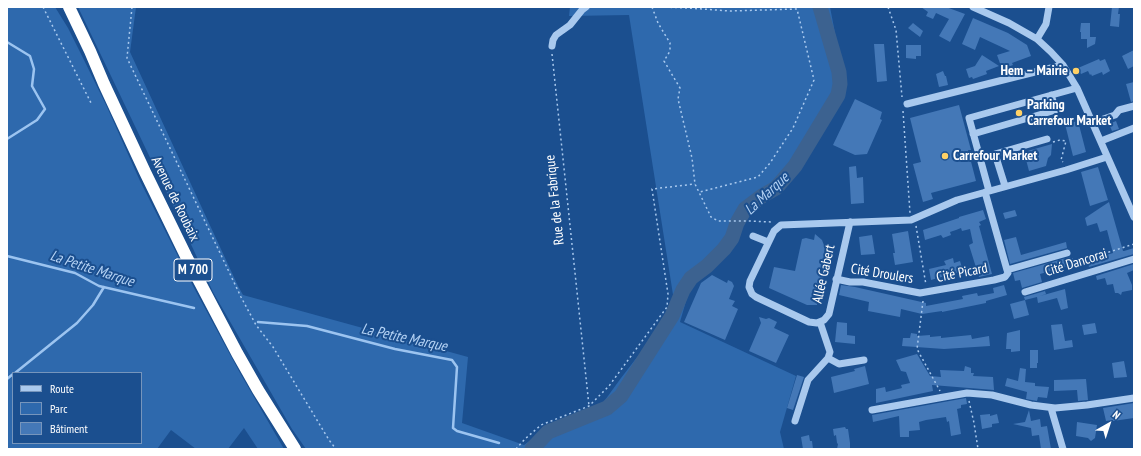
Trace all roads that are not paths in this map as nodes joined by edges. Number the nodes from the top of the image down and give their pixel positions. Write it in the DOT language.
graph roads {
  1 [pos="61,7"];
  2 [pos="70,7"];
  3 [pos="586,7"];
  4 [pos="973,7"];
  5 [pos="1049,7"];
  6 [pos="1037,39"];
  7 [pos="552,46"];
  8 [pos="1063,65"];
  9 [pos="104,84"];
  10 [pos="1077,88"];
  11 [pos="1051,95"];
  12 [pos="904,104"];
  13 [pos="1134,106"];
  14 [pos="1092,123"];
  15 [pos="1134,128"];
  16 [pos="973,134"];
  17 [pos="1047,139"];
  18 [pos="1101,141"];
  19 [pos="1107,156"];
  20 [pos="1005,186"];
  21 [pos="987,192"];
  22 [pos="1134,217"];
  23 [pos="850,222"];
  24 [pos="753,236"];
  25 [pos="768,242"];
  26 [pos="1067,253"];
  27 [pos="1134,259"];
  28 [pos="1006,274"];
  29 [pos="836,279"];
  30 [pos="1025,292"];
  31 [pos="926,293"];
  32 [pos="820,322"];
  33 [pos="828,358"];
  34 [pos="864,360"];
  35 [pos="1134,398"];
  36 [pos="1051,408"];
  37 [pos="872,410"];
  38 [pos="795,421"];
  39 [pos="295,449"];
  40 [pos="1063,449"];
  1 -- 9 [label="highway, Avenue de Roubaix / M 700"];
  2 -- 9 [label="highway, Avenue de Roubaix / M 700"];
  3 -- 7 [label="street"];
  4 -- 6 [label="street"];
  5 -- 6 [label="street"];
  6 -- 8 [label="street"];
  8 -- 10 [label="street"];
  8 -- 12 [label="street"];
  9 -- 39 [label="highway, Avenue de Roubaix / M 700"];
  10 -- 11 [label="street"];
  10 -- 14 [label="street"];
  11 -- 16 [label="street"];
  11 -- 16 [label="street"];
  13 -- 14 [label="street"];
  14 -- 18 [label="street"];
  15 -- 18 [label="street"];
  16 -- 21 [label="street"];
  17 -- 20 [label="street"];
  18 -- 19 [label="street"];
  19 -- 20 [label="street, Allée Gabert"];
  19 -- 22 [label="street"];
  20 -- 21 [label="street, Allée Gabert"];
  21 -- 23 [label="street, Allée Gabert"];
  21 -- 28 [label="street"];
  23 -- 25 [label="street, Allée Gabert"];
  23 -- 29 [label="street, Allée Gabert"];
  24 -- 25 [label="street"];
  25 -- 32 [label="street, Allée Gabert"];
  26 -- 28 [label="street, Cité Picard"];
  27 -- 30 [label="street, Cité Dancorai"];
  28 -- 31 [label="street, Cité Picard"];
  29 -- 31 [label="street, Cité Droulers"];
  29 -- 32 [label="street, Allée Gabert"];
  32 -- 33 [label="street"];
  33 -- 34 [label="street"];
  33 -- 38 [label="street"];
  35 -- 36 [label="street"];
  36 -- 37 [label="street"];
  36 -- 40 [label="street"];
}
